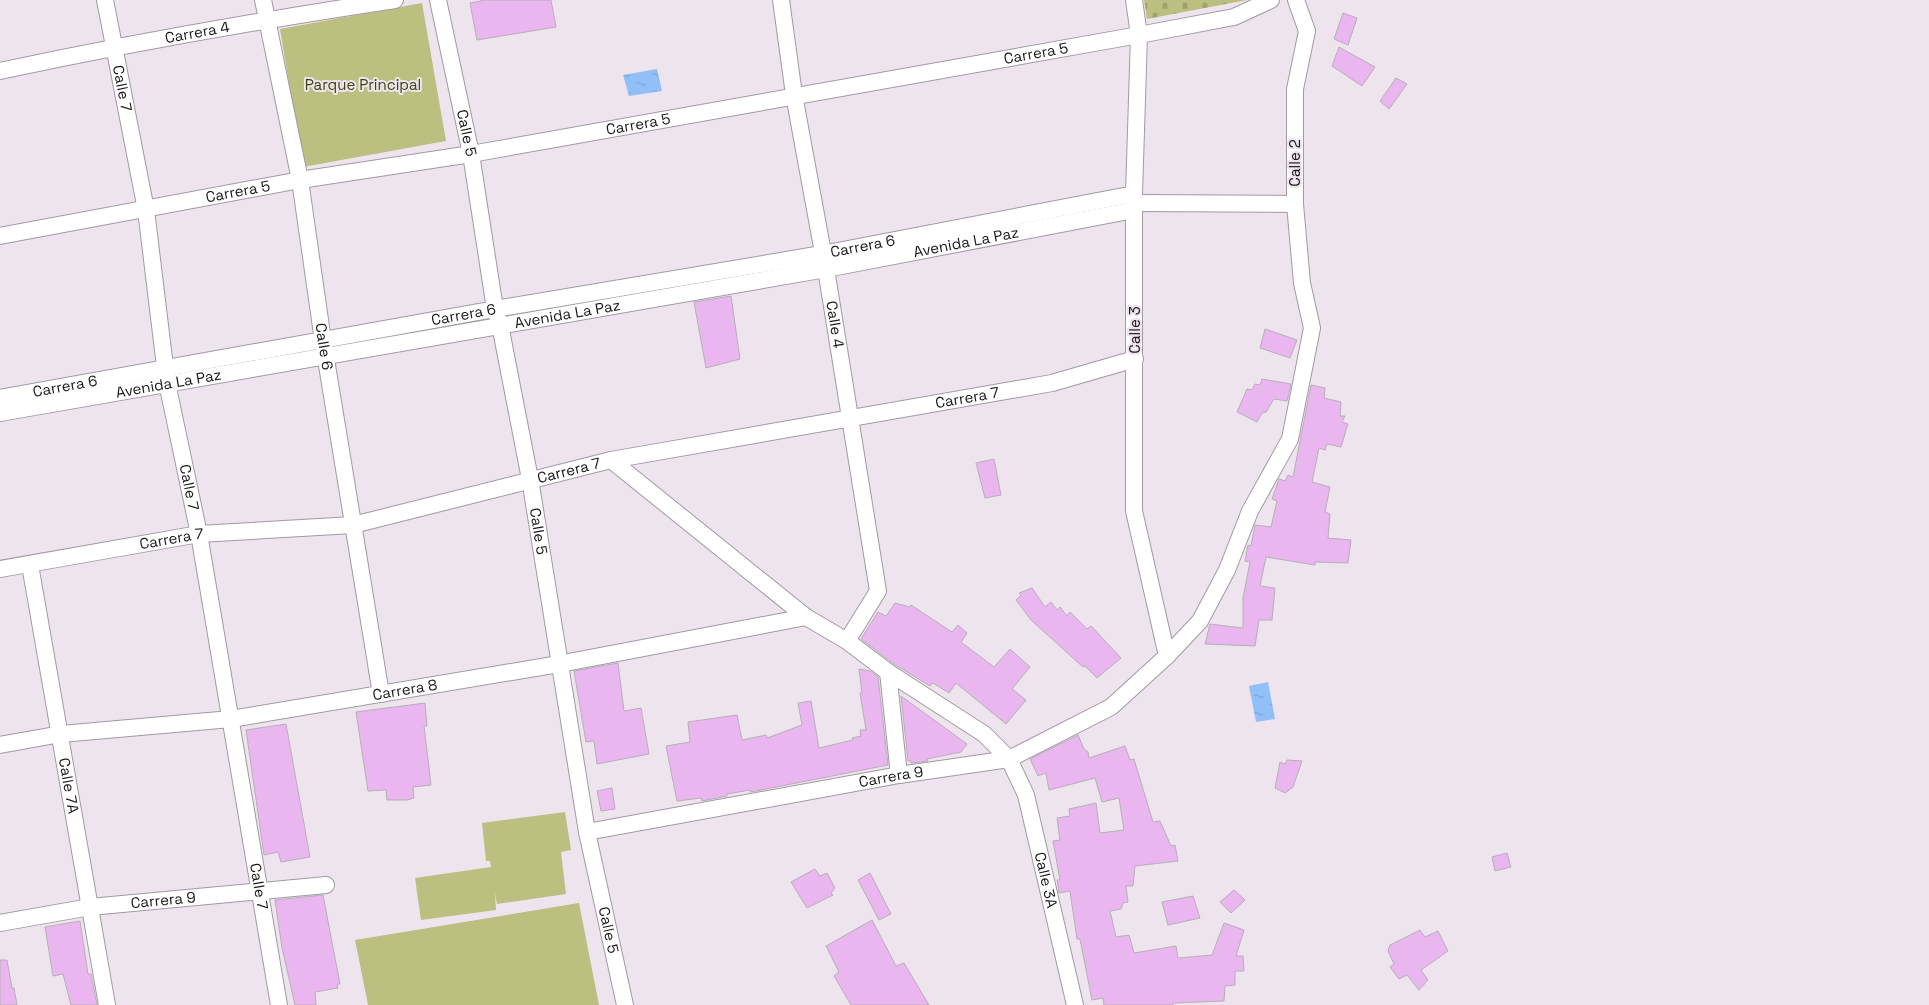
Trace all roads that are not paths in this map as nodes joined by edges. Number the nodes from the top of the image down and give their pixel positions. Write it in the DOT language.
graph roads {
  1 [pos="105,0"];
  2 [pos="263,0"];
  3 [pos="395,0"];
  4 [pos="438,0"];
  5 [pos="781,0"];
  6 [pos="1134,0"];
  7 [pos="1271,0"];
  8 [pos="1296,0"];
  9 [pos="266,19"];
  10 [pos="1139,35"];
  11 [pos="112,47"];
  12 [pos="0,71"];
  13 [pos="794,95"];
  14 [pos="471,154"];
  15 [pos="300,180"];
  16 [pos="1134,202"];
  17 [pos="1295,204"];
  18 [pos="146,210"];
  19 [pos="0,236"];
  20 [pos="824,261"];
  21 [pos="498,317"];
  22 [pos="1312,328"];
  23 [pos="325,348"];
  24 [pos="1135,359"];
  25 [pos="165,376"];
  26 [pos="0,398"];
  27 [pos="0,412"];
  28 [pos="850,419"];
  29 [pos="611,460"];
  30 [pos="530,479"];
  31 [pos="353,525"];
  32 [pos="199,534"];
  33 [pos="30,565"];
  34 [pos="0,569"];
  35 [pos="806,617"];
  36 [pos="847,641"];
  37 [pos="1167,656"];
  38 [pos="559,664"];
  39 [pos="888,672"];
  40 [pos="381,694"];
  41 [pos="231,719"];
  42 [pos="61,734"];
  43 [pos="0,745"];
  44 [pos="1009,759"];
  45 [pos="899,775"];
  46 [pos="586,832"];
  47 [pos="326,884"];
  48 [pos="260,890"];
  49 [pos="90,907"];
  50 [pos="0,923"];
  51 [pos="107,1005"];
  52 [pos="279,1005"];
  53 [pos="625,1005"];
  54 [pos="1075,1005"];
  1 -- 11 [label="street, Calle 7"];
  2 -- 9 [label="street, Calle 6"];
  3 -- 9 [label="street, Carrera 4"];
  4 -- 14 [label="street, Calle 5"];
  5 -- 13 [label="street, Calle 4"];
  6 -- 10 [label="street, Calle 3"];
  7 -- 10 [label="street, Carrera 5"];
  8 -- 17 [label="street, Calle 2"];
  9 -- 11 [label="street, Carrera 4"];
  9 -- 15 [label="street, Calle 6"];
  10 -- 13 [label="street, Carrera 5"];
  10 -- 16 [label="street, Calle 3"];
  11 -- 12 [label="street, Carrera 4"];
  11 -- 18 [label="street, Calle 7"];
  13 -- 14 [label="street, Carrera 5"];
  13 -- 20 [label="street, Calle 4"];
  14 -- 15 [label="street, Carrera 5"];
  14 -- 21 [label="street, Calle 5"];
  15 -- 18 [label="street, Carrera 5"];
  15 -- 23 [label="street, Calle 6"];
  16 -- 17 [label="street, Carrera 6"];
  16 -- 20 [label="street, Carrera 6"];
  16 -- 24 [label="street, Calle 3"];
  17 -- 22 [label="street, Calle 2"];
  18 -- 19 [label="street, Carrera 5"];
  18 -- 25 [label="street, Calle 7"];
  20 -- 21 [label="street, Carrera 6"];
  20 -- 28 [label="street, Calle 4"];
  21 -- 23 [label="street, Carrera 6"];
  21 -- 30 [label="street, Calle 5"];
  22 -- 37 [label="street, Carrera 9"];
  23 -- 25 [label="street, Carrera 6"];
  23 -- 31 [label="street, Calle 6"];
  24 -- 28 [label="street, Carrera 7"];
  24 -- 37 [label="street, Calle 3"];
  25 -- 26 [label="street, Carrera 6"];
  25 -- 27 [label="street, Avenida La Paz"];
  25 -- 32 [label="street, Calle 7"];
  28 -- 29 [label="street, Carrera 7"];
  28 -- 36 [label="street, Calle 4"];
  29 -- 30 [label="street, Carrera 7"];
  29 -- 35 [label="street, Calle 3A"];
  30 -- 31 [label="street, Carrera 7"];
  30 -- 38 [label="street, Calle 5"];
  31 -- 32 [label="street, Carrera 7"];
  31 -- 40 [label="street, Calle 6"];
  32 -- 33 [label="street, Carrera 7"];
  32 -- 41 [label="street, Calle 7"];
  33 -- 34 [label="street, Carrera 7"];
  33 -- 42 [label="street, Calle 7A"];
  35 -- 36 [label="street, Calle 3A"];
  35 -- 38 [label="street, Carrera 8"];
  36 -- 39 [label="street, Calle 3A"];
  37 -- 44 [label="street, Carrera 9"];
  38 -- 40 [label="street, Carrera 8"];
  38 -- 46 [label="street, Calle 5"];
  39 -- 44 [label="street, Calle 3A"];
  39 -- 45 [label="street"];
  40 -- 41 [label="street, Carrera 8"];
  41 -- 42 [label="street, Carrera 8"];
  41 -- 48 [label="street, Calle 7"];
  42 -- 43 [label="street, Carrera 8"];
  42 -- 49 [label="street, Calle 7A"];
  44 -- 45 [label="street, Carrera 9"];
  44 -- 54 [label="street, Calle 3A"];
  45 -- 46 [label="street, Carrera 9"];
  46 -- 53 [label="street, Calle 5"];
  47 -- 48 [label="street, Carrera 9"];
  48 -- 49 [label="street, Carrera 9"];
  48 -- 52 [label="street, Calle 7"];
  49 -- 50 [label="street, Carrera 9"];
  49 -- 51 [label="street, Calle 7A"];
}
